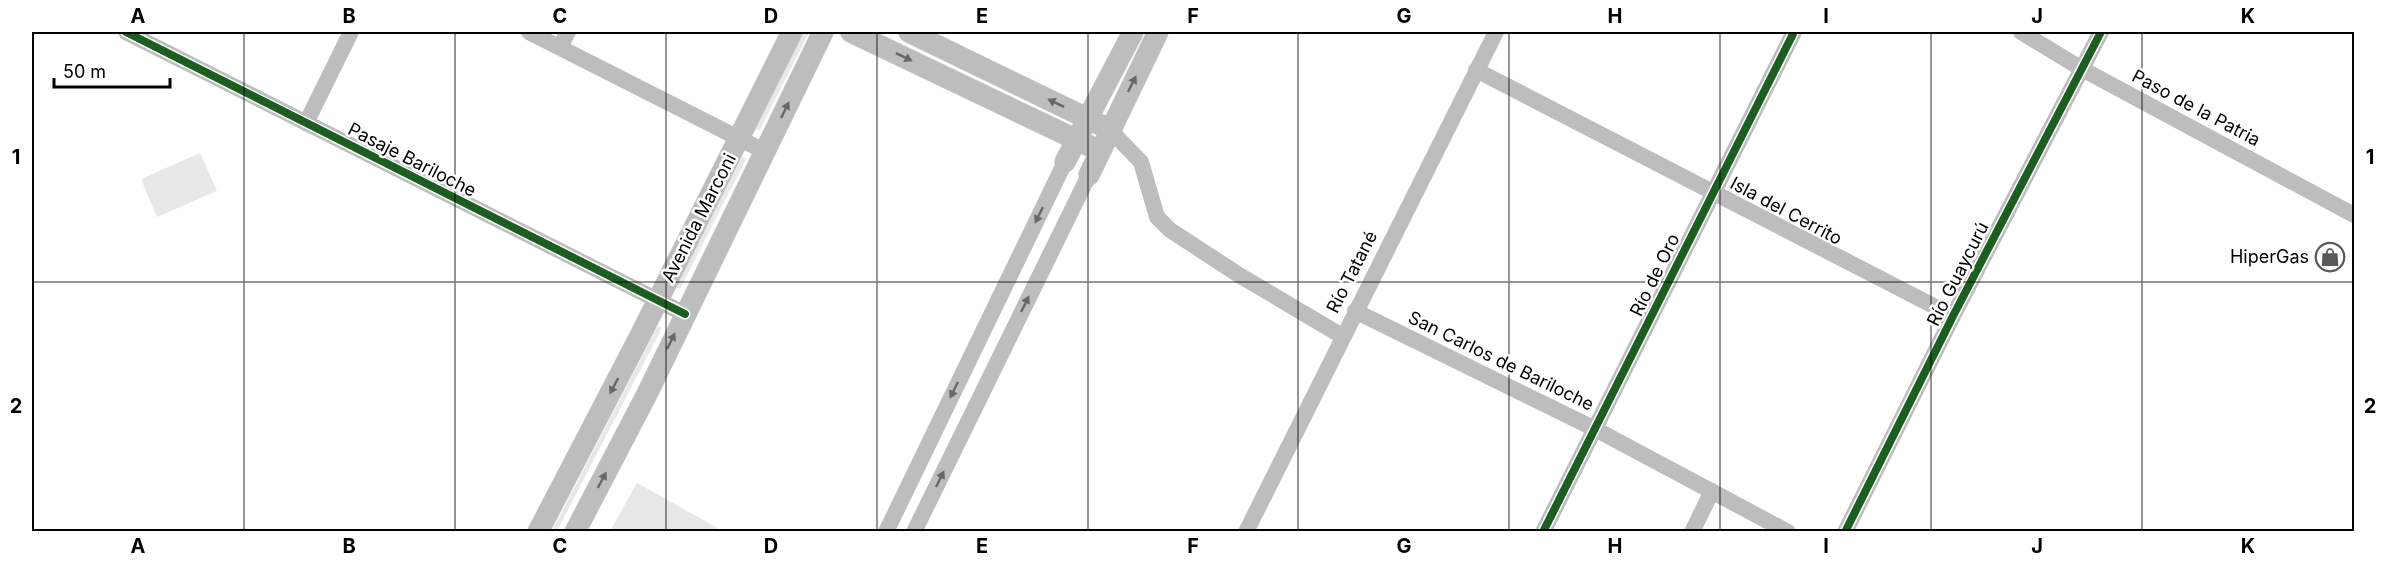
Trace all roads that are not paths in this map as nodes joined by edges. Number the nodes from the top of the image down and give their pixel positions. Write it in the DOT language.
graph roads {
  1 [pos="126,32"];
  2 [pos="351,32"];
  3 [pos="529,32"];
  4 [pos="568,32"];
  5 [pos="792,32"];
  6 [pos="823,32"];
  7 [pos="851,32"];
  8 [pos="909,32"];
  9 [pos="1132,32"];
  10 [pos="1158,32"];
  11 [pos="1496,32"];
  12 [pos="1794,32"];
  13 [pos="2021,32"];
  14 [pos="2101,32"];
  15 [pos="560,47"];
  16 [pos="2082,69"];
  17 [pos="1476,70"];
  18 [pos="1086,118"];
  19 [pos="306,123"];
  20 [pos="1109,129"];
  21 [pos="739,138"];
  22 [pos="1076,140"];
  23 [pos="764,151"];
  24 [pos="1100,151"];
  25 [pos="1065,162"];
  26 [pos="1089,175"];
  27 [pos="1713,190"];
  28 [pos="2355,215"];
  29 [pos="658,301"];
  30 [pos="1355,311"];
  31 [pos="685,314"];
  32 [pos="1953,316"];
  33 [pos="1342,336"];
  34 [pos="1595,429"];
  35 [pos="1712,491"];
  36 [pos="538,531"];
  37 [pos="575,531"];
  38 [pos="886,531"];
  39 [pos="914,531"];
  40 [pos="1246,531"];
  41 [pos="1543,531"];
  42 [pos="1692,531"];
  43 [pos="1788,531"];
  44 [pos="1845,531"];
  1 -- 19 [label="street, Pasaje Bariloche"];
  2 -- 19 [label="street"];
  3 -- 15 [label="street"];
  4 -- 15 [label="street"];
  5 -- 21 [label="main road, Avenida Marconi"];
  23 -- 6 [label="main road, Avenida Marconi, one-way"];
  7 -- 22 [label="main road, one-way"];
  18 -- 8 [label="main road, one-way"];
  9 -- 18 [label="main road"];
  20 -- 10 [label="main road, one-way"];
  11 -- 17 [label="street, Río Tatané"];
  12 -- 27 [label="street, Río de Oro"];
  13 -- 16 [label="street, Paso de la Patria"];
  14 -- 16 [label="street, Río Guaycurú"];
  15 -- 21 [label="street"];
  16 -- 28 [label="street, Paso de la Patria"];
  16 -- 32 [label="street, Río Guaycurú"];
  17 -- 27 [label="street, Isla del Cerrito"];
  17 -- 30 [label="street, Río Tatané"];
  18 -- 20 [label="main road"];
  18 -- 22 [label="main road"];
  19 -- 29 [label="street, Pasaje Bariloche"];
  20 -- 24 [label="main road"];
  20 -- 33 [label="street"];
  21 -- 23 [label="street"];
  21 -- 29 [label="main road, Avenida Marconi"];
  22 -- 24 [label="main road"];
  22 -- 25 [label="main road"];
  23 -- 31 [label="main road, Avenida Marconi"];
  24 -- 26 [label="main road"];
  25 -- 38 [label="street, one-way"];
  39 -- 26 [label="street, one-way"];
  27 -- 32 [label="street, Isla del Cerrito"];
  27 -- 34 [label="street, Río de Oro"];
  29 -- 31 [label="street, Pasaje Bariloche"];
  29 -- 36 [label="main road, Avenida Marconi, one-way"];
  30 -- 33 [label="street, Río Tatané"];
  30 -- 34 [label="street, San Carlos de Bariloche"];
  37 -- 31 [label="main road, Avenida Marconi, one-way"];
  32 -- 44 [label="street, Río Guaycurú"];
  33 -- 40 [label="street, Río Tatané"];
  34 -- 35 [label="street, San Carlos de Bariloche"];
  34 -- 41 [label="street, Río de Oro"];
  35 -- 42 [label="street"];
  35 -- 43 [label="street, San Carlos de Bariloche"];
}
